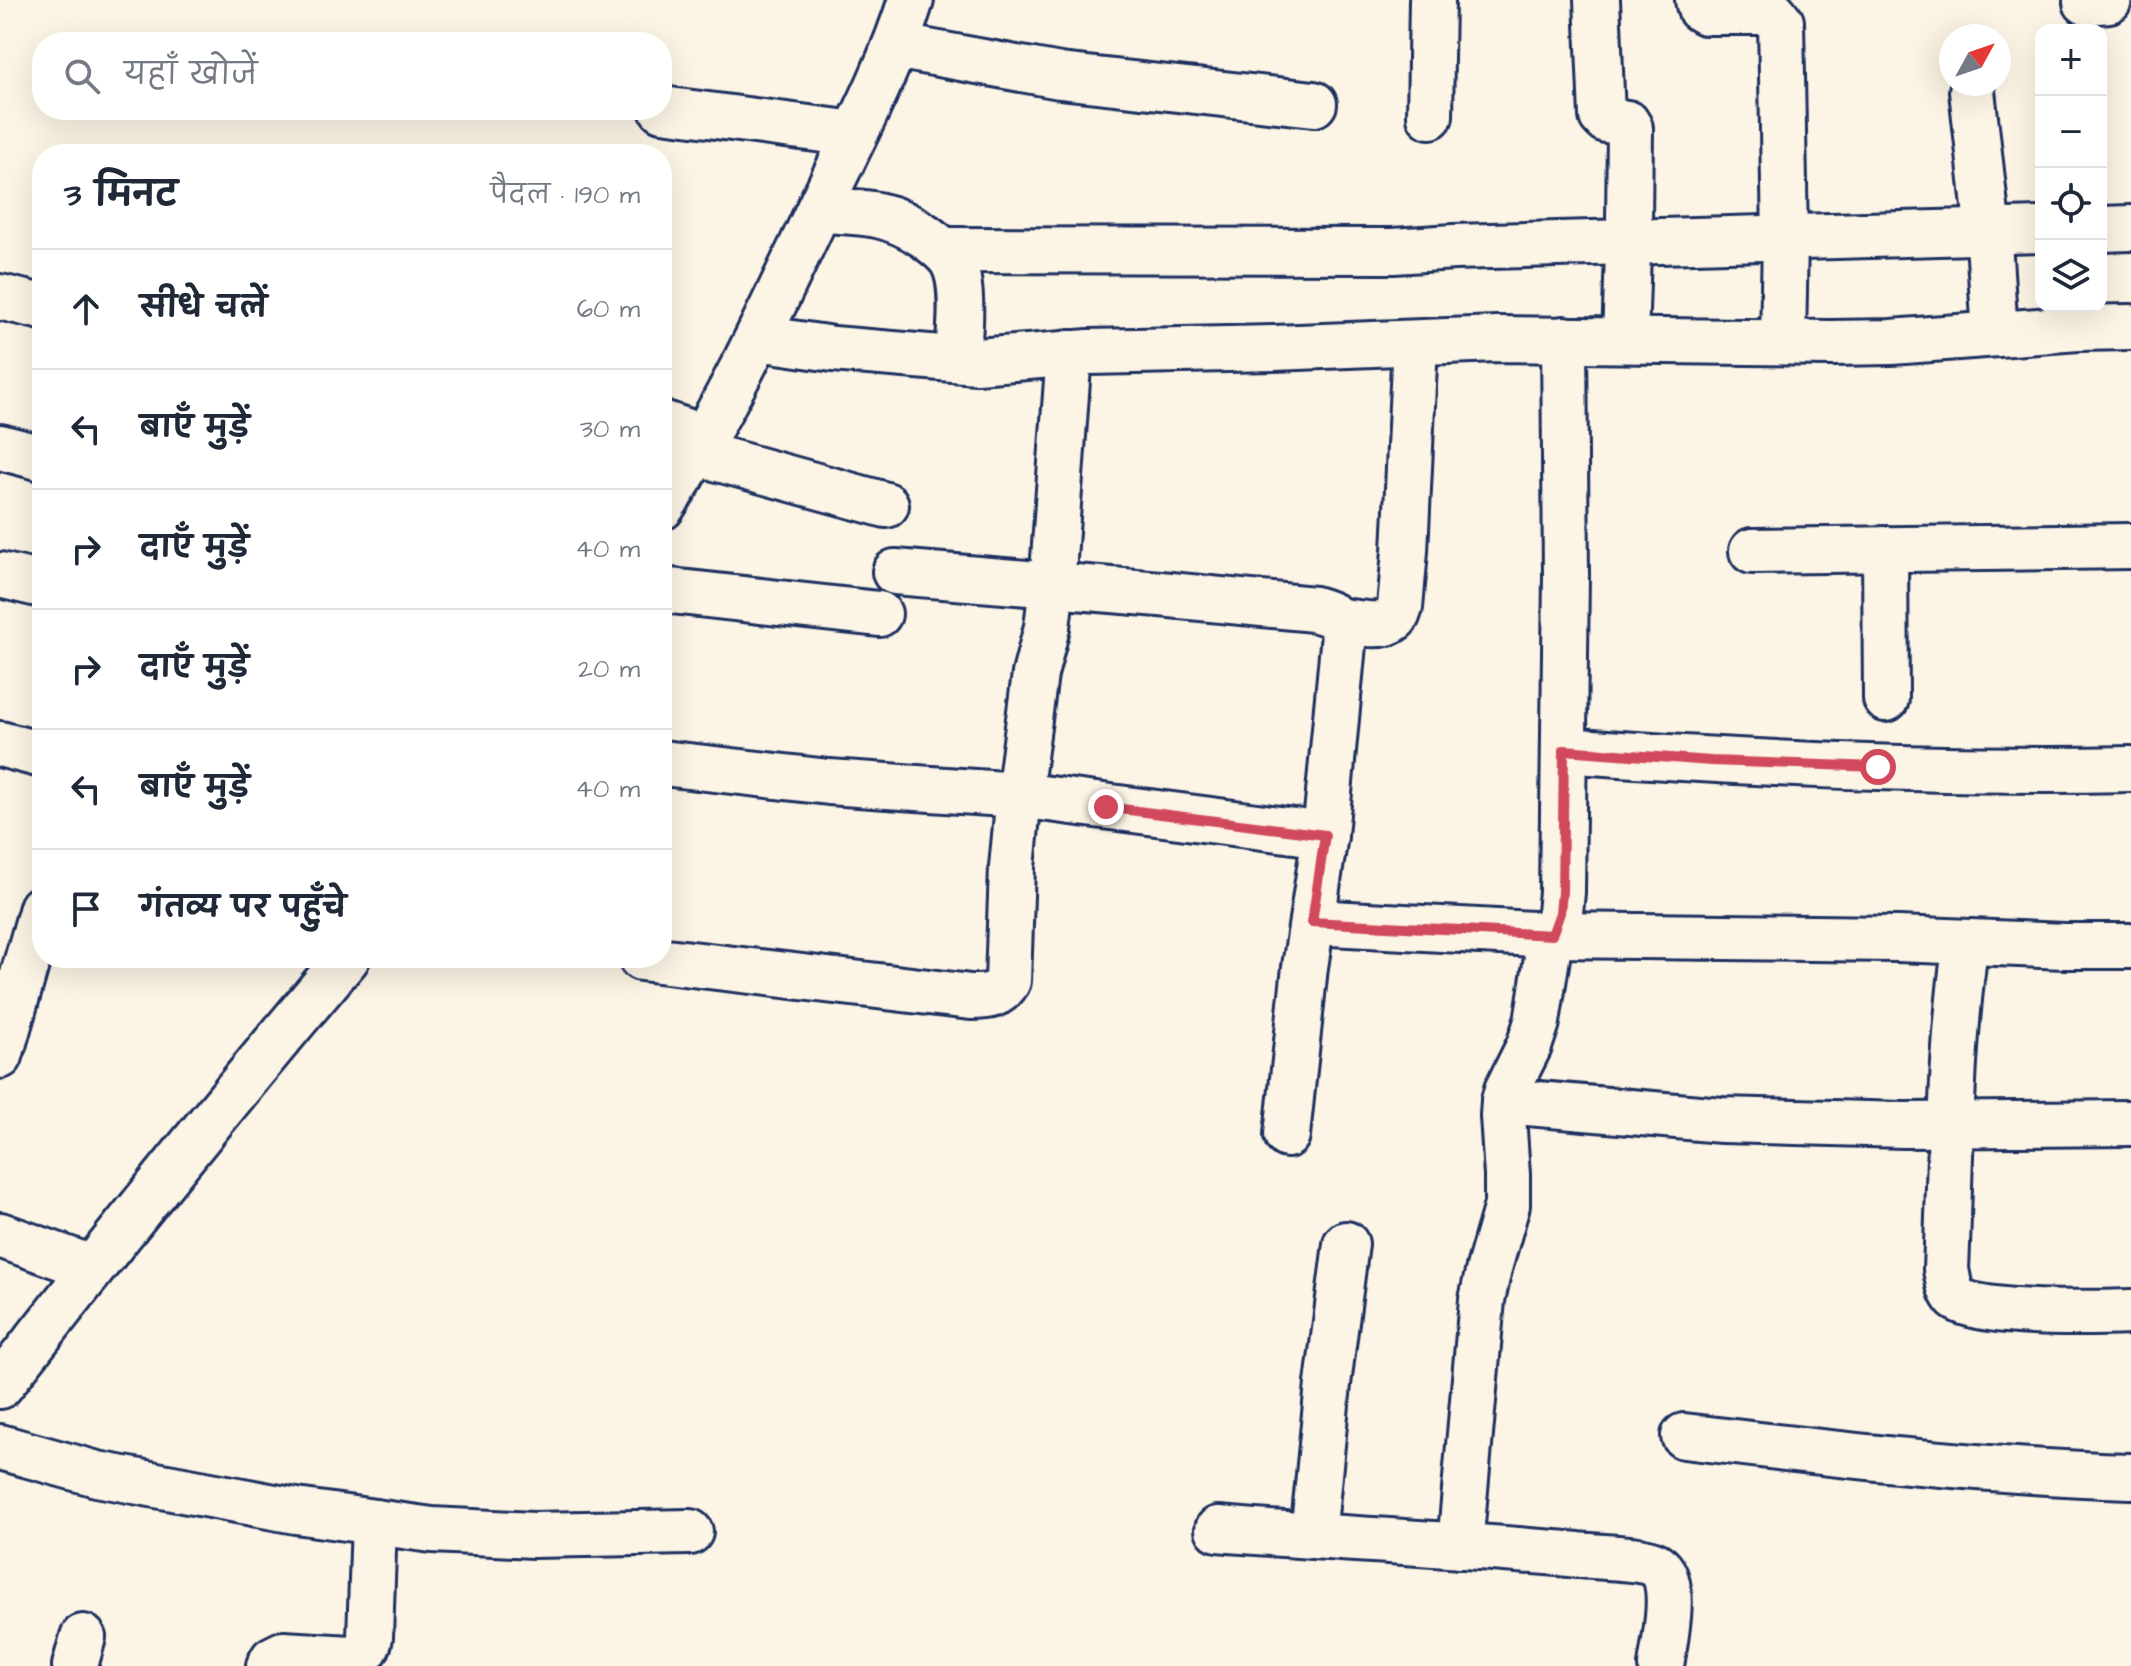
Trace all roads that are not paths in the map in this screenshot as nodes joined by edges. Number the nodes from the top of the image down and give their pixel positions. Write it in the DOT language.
graph roads {
  1 [pos="911,0"];
  2 [pos="1432,0"];
  3 [pos="1597,0"];
  4 [pos="1698,0"];
  5 [pos="895,46"];
  6 [pos="1973,96"];
  7 [pos="1314,104"];
  8 [pos="672,110"];
  9 [pos="1430,116"];
  10 [pos="855,134"];
  11 [pos="819,210"];
  12 [pos="2131,228"];
  13 [pos="2107,229"];
  14 [pos="2035,230"];
  15 [pos="1988,231"];
  16 [pos="1785,238"];
  17 [pos="1627,242"];
  18 [pos="943,250"];
  19 [pos="0,297"];
  20 [pos="32,305"];
  21 [pos="2131,327"];
  22 [pos="1995,334"];
  23 [pos="758,338"];
  24 [pos="1564,339"];
  25 [pos="1625,340"];
  26 [pos="1783,342"];
  27 [pos="1415,343"];
  28 [pos="1069,353"];
  29 [pos="957,359"];
  30 [pos="672,428"];
  31 [pos="702,445"];
  32 [pos="0,447"];
  33 [pos="32,455"];
  34 [pos="672,492"];
  35 [pos="886,505"];
  36 [pos="2131,546"];
  37 [pos="1885,549"];
  38 [pos="1752,551"];
  39 [pos="895,572"];
  40 [pos="0,575"];
  41 [pos="32,583"];
  42 [pos="1052,586"];
  43 [pos="672,591"];
  44 [pos="879,614"];
  45 [pos="1340,621"];
  46 [pos="1886,699"];
  47 [pos="0,744"];
  48 [pos="1564,750"];
  49 [pos="32,752"];
  50 [pos="672,764"];
  51 [pos="2131,769"];
  52 [pos="1019,795"];
  53 [pos="1325,835"];
  54 [pos="1312,922"];
  55 [pos="1552,935"];
  56 [pos="1966,942"];
  57 [pos="32,943"];
  58 [pos="2131,946"];
  59 [pos="672,962"];
  60 [pos="339,968"];
  61 [pos="0,1056"];
  62 [pos="1504,1101"];
  63 [pos="2131,1123"];
  64 [pos="1953,1125"];
  65 [pos="1287,1135"];
  66 [pos="0,1235"];
  67 [pos="1346,1244"];
  68 [pos="92,1268"];
  69 [pos="2131,1312"];
  70 [pos="0,1386"];
  71 [pos="1684,1436"];
  72 [pos="0,1447"];
  73 [pos="2131,1476"];
  74 [pos="374,1522"];
  75 [pos="1218,1529"];
  76 [pos="690,1532"];
  77 [pos="1313,1536"];
  78 [pos="1460,1546"];
  79 [pos="269,1666"];
  80 [pos="1661,1666"];
  1 -- 5 [label="street"];
  2 -- 9 [label="street"];
  3 -- 17 [label="street"];
  4 -- 16 [label="street"];
  5 -- 7 [label="street"];
  5 -- 10 [label="street"];
  6 -- 15 [label="street"];
  8 -- 10 [label="street"];
  10 -- 11 [label="street"];
  11 -- 18 [label="street"];
  11 -- 23 [label="street"];
  12 -- 13 [label="street"];
  14 -- 15 [label="street"];
  15 -- 16 [label="street"];
  15 -- 22 [label="street"];
  16 -- 17 [label="street"];
  16 -- 26 [label="street"];
  17 -- 18 [label="street"];
  17 -- 25 [label="street"];
  18 -- 29 [label="street"];
  19 -- 20 [label="street"];
  21 -- 22 [label="street"];
  22 -- 26 [label="street"];
  23 -- 29 [label="street"];
  23 -- 31 [label="street"];
  24 -- 25 [label="street"];
  24 -- 27 [label="street"];
  24 -- 48 [label="street"];
  25 -- 26 [label="street"];
  27 -- 28 [label="street"];
  27 -- 45 [label="street"];
  28 -- 29 [label="street"];
  28 -- 42 [label="street"];
  30 -- 31 [label="street"];
  31 -- 34 [label="street"];
  31 -- 35 [label="street"];
  32 -- 33 [label="street"];
  36 -- 37 [label="street"];
  37 -- 38 [label="street"];
  37 -- 46 [label="street"];
  39 -- 42 [label="street"];
  40 -- 41 [label="street"];
  42 -- 45 [label="street"];
  42 -- 52 [label="street"];
  43 -- 44 [label="street"];
  45 -- 53 [label="street"];
  47 -- 49 [label="street"];
  48 -- 51 [label="street"];
  48 -- 55 [label="street"];
  50 -- 52 [label="street"];
  52 -- 53 [label="street"];
  52 -- 59 [label="street"];
  53 -- 54 [label="street"];
  54 -- 55 [label="street"];
  54 -- 65 [label="street"];
  55 -- 56 [label="street"];
  55 -- 62 [label="street"];
  56 -- 58 [label="street"];
  56 -- 64 [label="street"];
  57 -- 61 [label="street"];
  60 -- 68 [label="street"];
  62 -- 64 [label="street"];
  62 -- 78 [label="street"];
  63 -- 64 [label="street"];
  64 -- 69 [label="street"];
  66 -- 68 [label="street"];
  67 -- 77 [label="street"];
  68 -- 70 [label="street"];
  71 -- 73 [label="street"];
  72 -- 74 [label="street"];
  74 -- 76 [label="street"];
  74 -- 79 [label="street"];
  75 -- 77 [label="street"];
  77 -- 78 [label="street"];
  78 -- 80 [label="street"];
}
